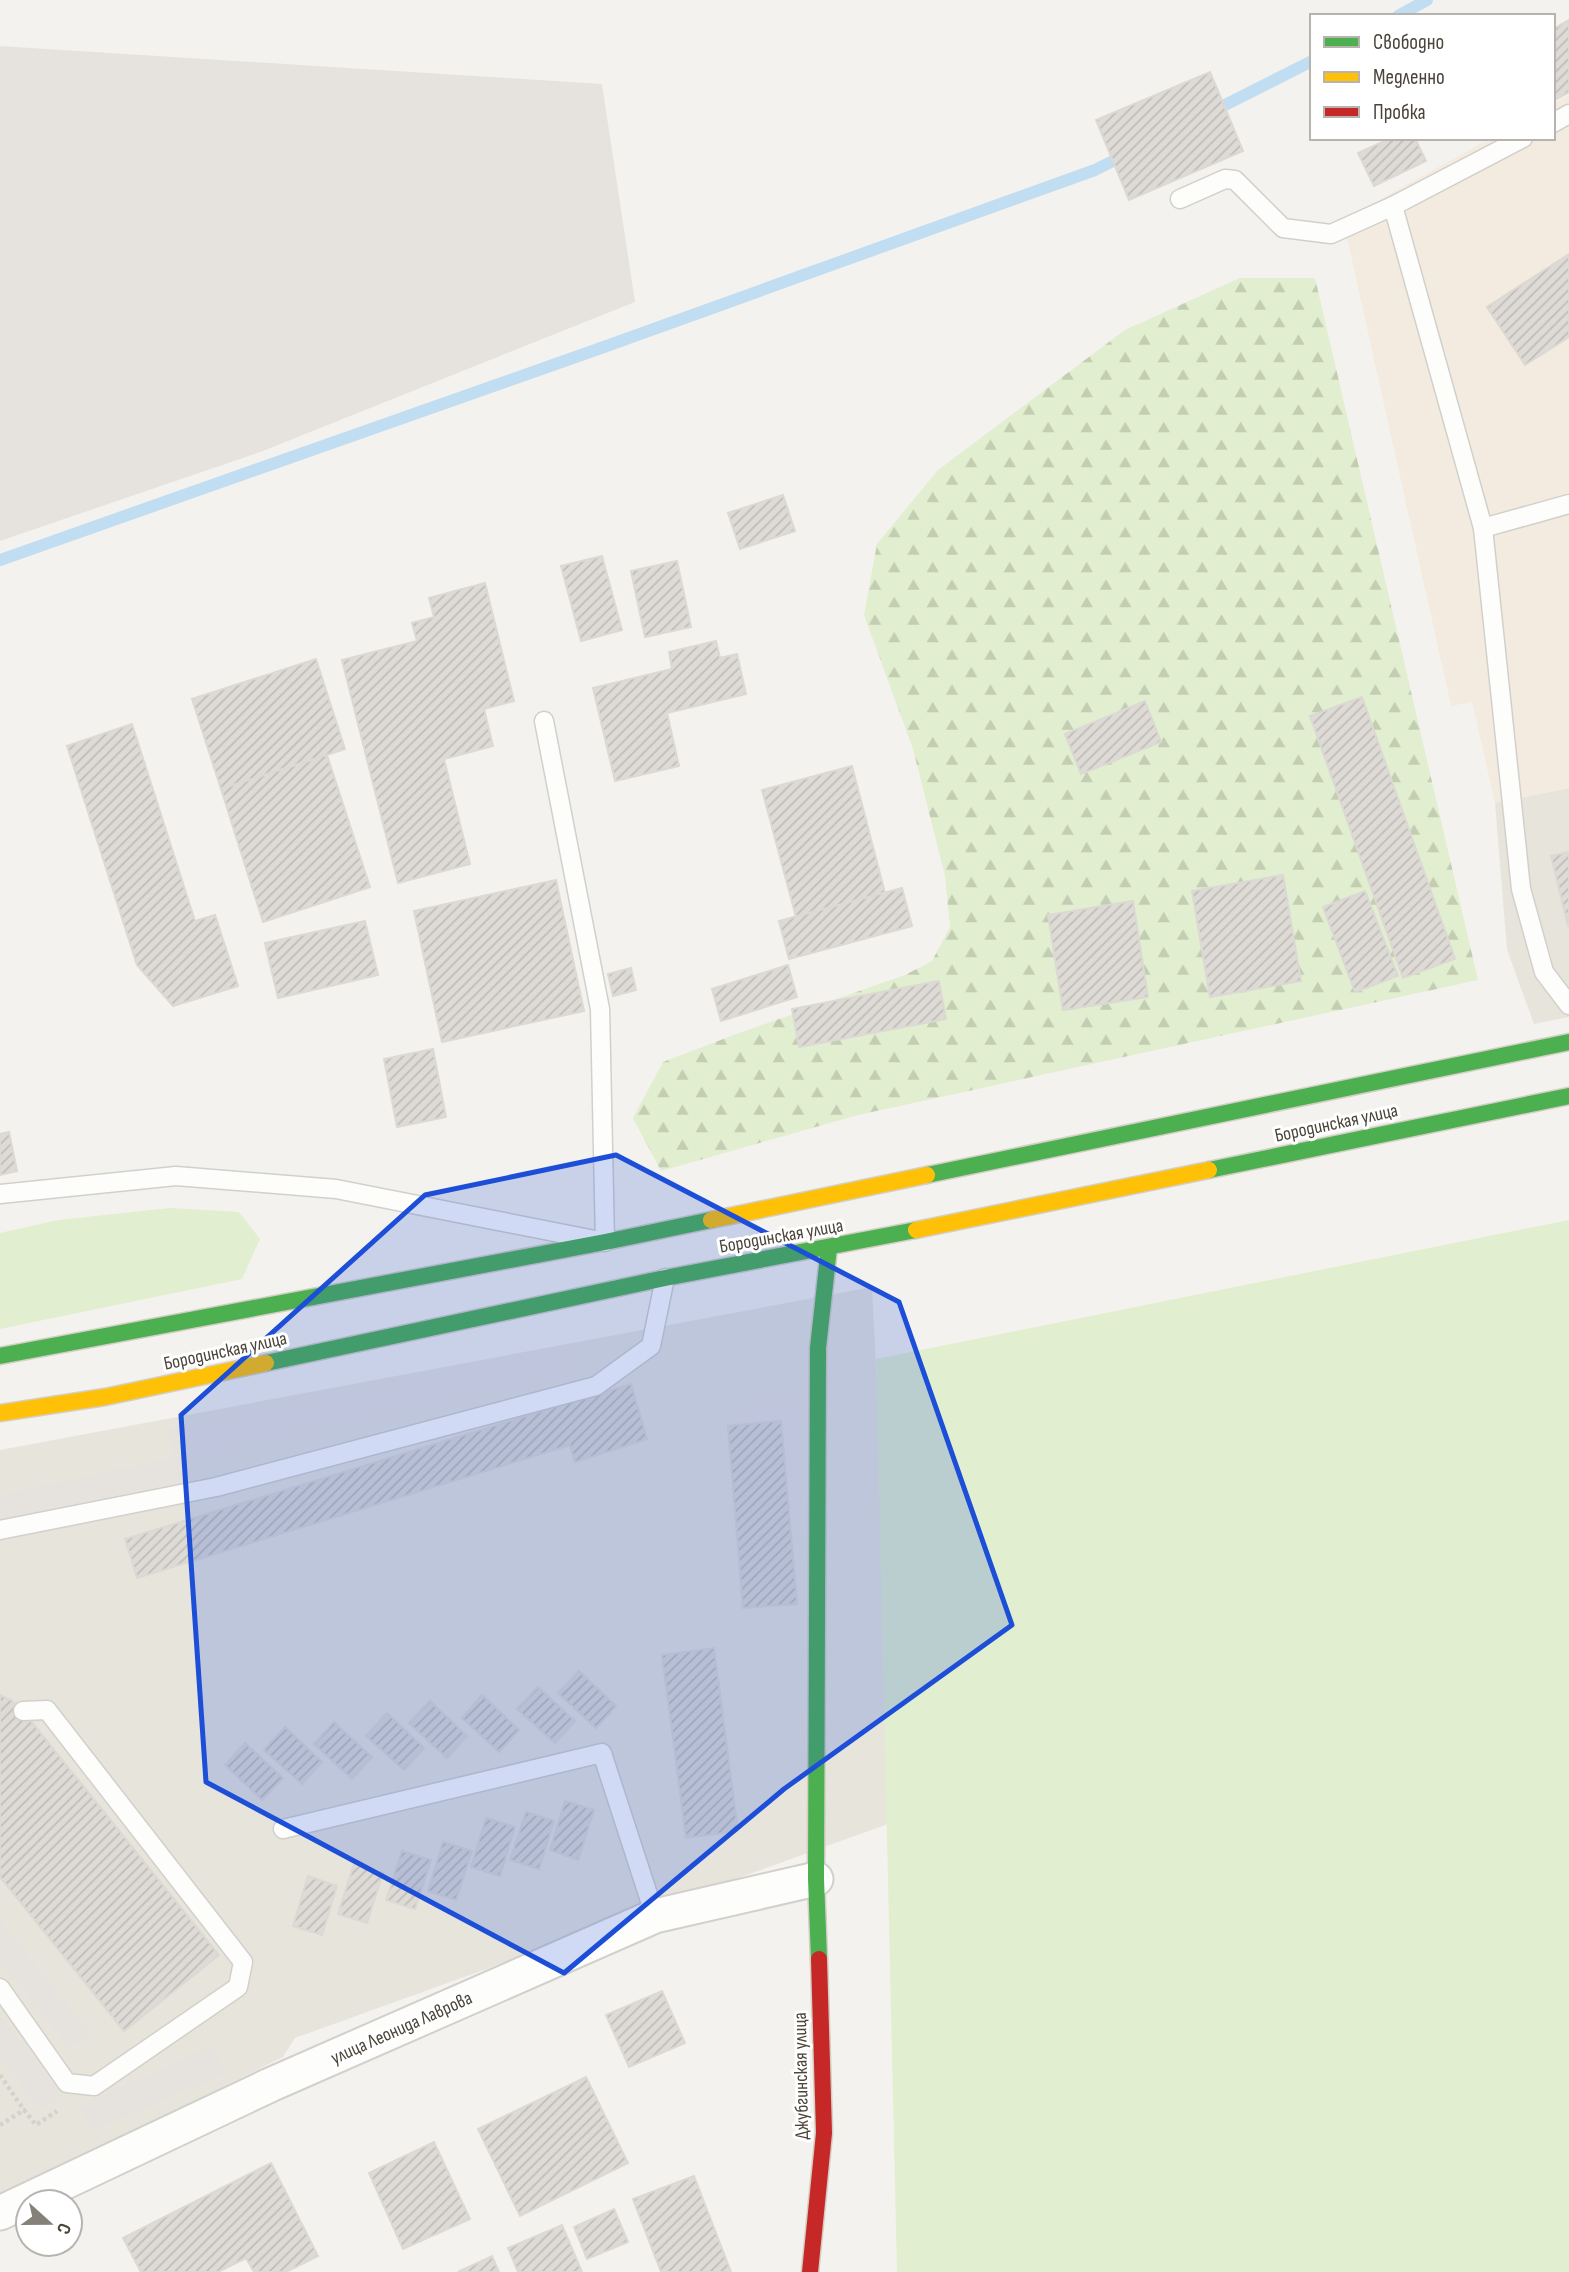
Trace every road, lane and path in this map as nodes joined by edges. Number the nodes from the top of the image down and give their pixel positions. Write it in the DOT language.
graph roads {
  1 [pos="1519,140"];
  2 [pos="1181,199"];
  3 [pos="1393,206"];
  4 [pos="1569,504"];
  5 [pos="1483,528"];
  6 [pos="544,721"];
  7 [pos="1569,1004"];
  8 [pos="1569,1042"];
  9 [pos="1569,1096"];
  10 [pos="0,1194"];
  11 [pos="605,1242"];
  12 [pos="830,1248"];
  13 [pos="665,1278"];
  14 [pos="0,1356"];
  15 [pos="0,1413"];
  16 [pos="0,1530"];
  17 [pos="23,1711"];
  18 [pos="283,1829"];
  19 [pos="816,1879"];
  20 [pos="655,1916"];
  21 [pos="0,1989"];
  22 [pos="0,2076"];
  23 [pos="94,2086"];
  24 [pos="24,2110"];
  25 [pos="0,2124"];
  26 [pos="0,2213"];
  27 [pos="810,2272"];
  1 -- 3 [label="lane"];
  2 -- 3 [label="lane"];
  3 -- 5 [label="lane"];
  4 -- 5 [label="lane"];
  5 -- 7 [label="lane"];
  6 -- 11 [label="lane"];
  8 -- 11 [label="main road, Бородинская улица"];
  9 -- 12 [label="main road, Бородинская улица"];
  10 -- 11 [label="lane"];
  11 -- 14 [label="main road, Бородинская улица"];
  12 -- 13 [label="main road, Бородинская улица"];
  12 -- 19 [label="main road, Джубгинская улица"];
  13 -- 15 [label="main road, Бородинская улица"];
  13 -- 16 [label="lane"];
  17 -- 23 [label="lane"];
  18 -- 20 [label="lane"];
  19 -- 20 [label="street, улица Леонида Лаврова"];
  19 -- 27 [label="main road, Джубгинская улица"];
  20 -- 26 [label="street, улица Леонида Лаврова"];
  21 -- 23 [label="lane"];
  22 -- 24 [label="path"];
  23 -- 24 [label="path"];
  24 -- 25 [label="path"];
}
